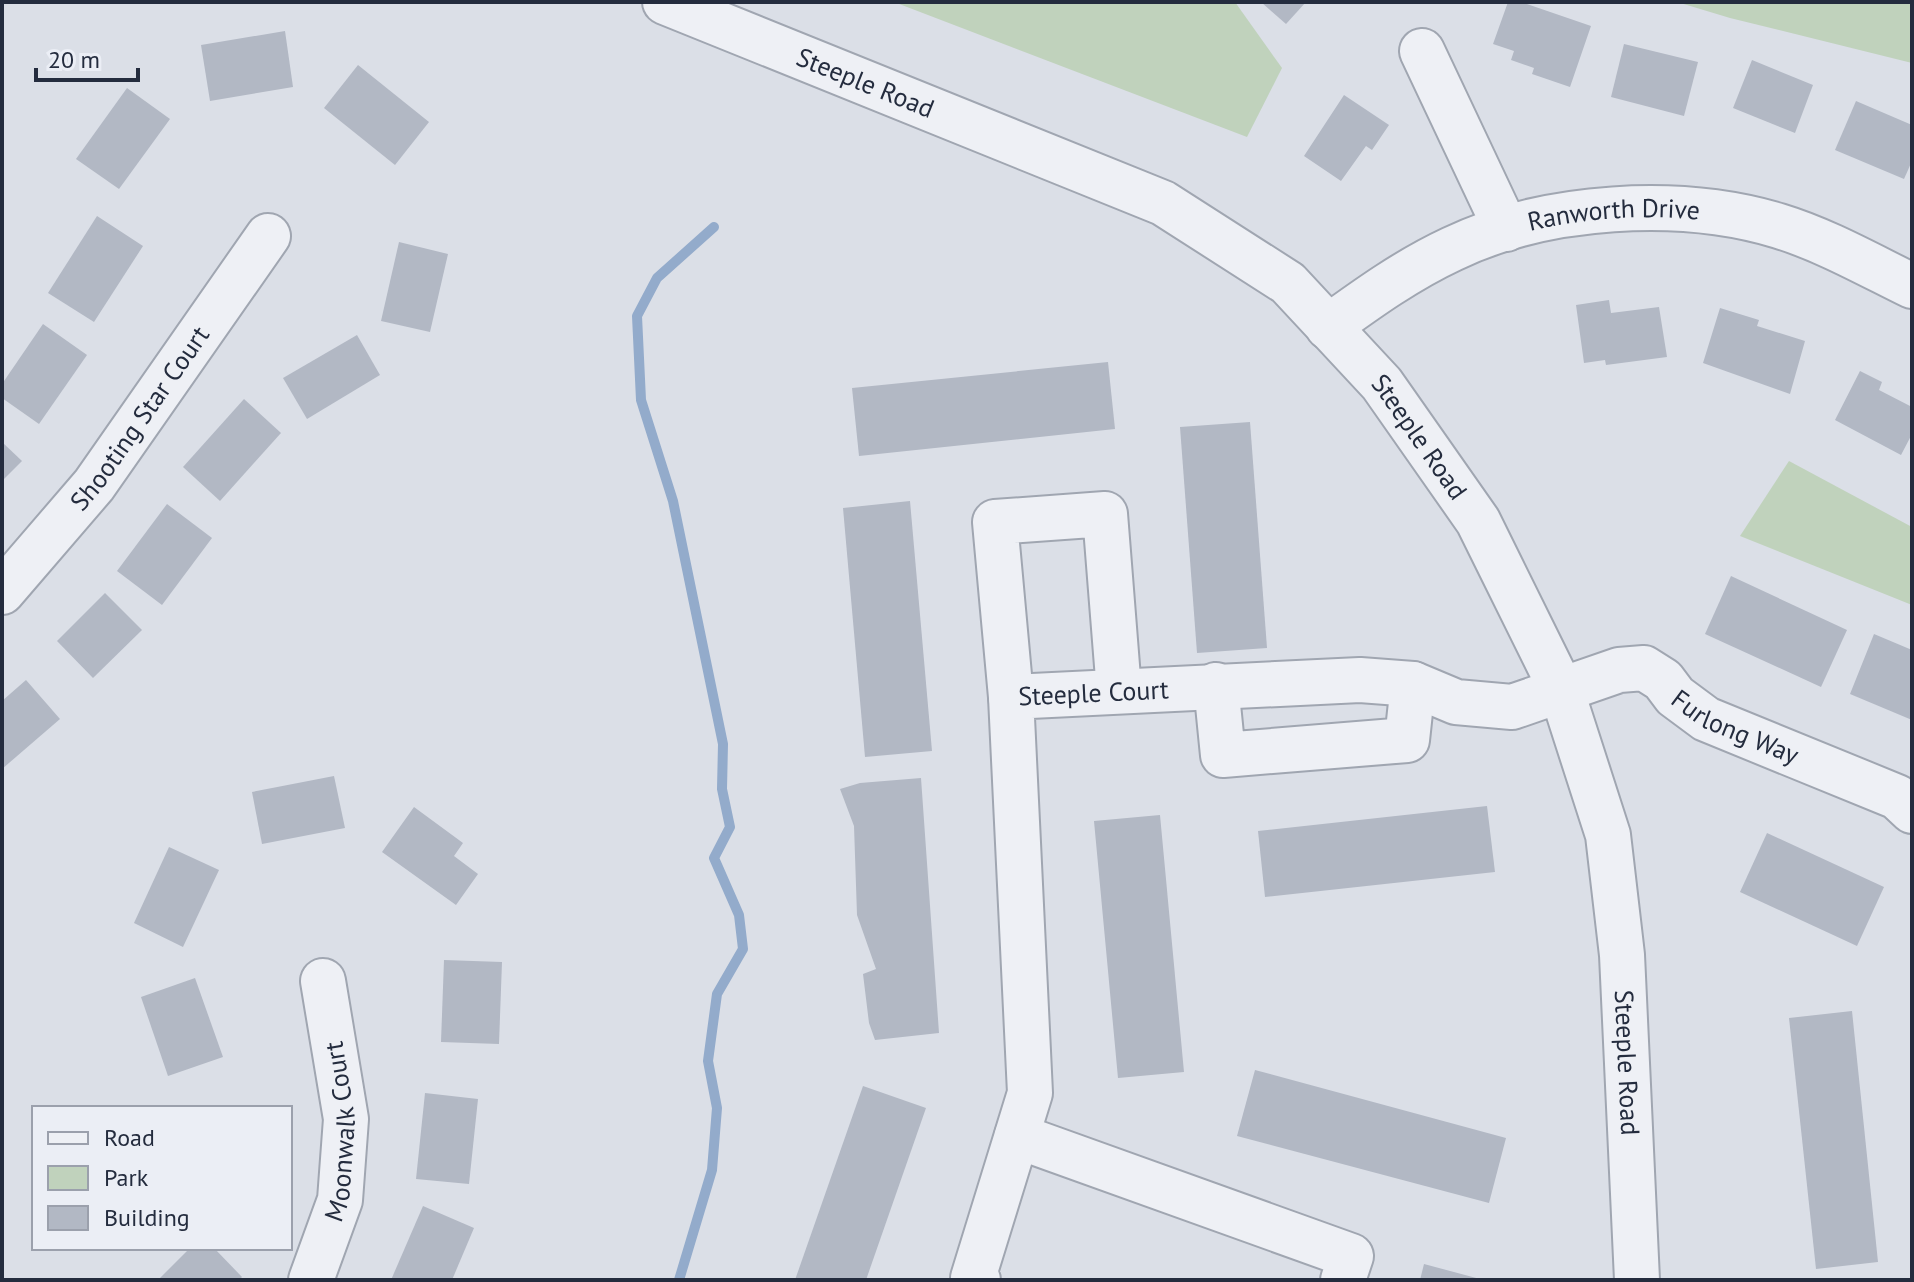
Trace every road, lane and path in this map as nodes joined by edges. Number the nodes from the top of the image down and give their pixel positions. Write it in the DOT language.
graph roads {
  1 [pos="665,2"];
  2 [pos="1422,51"];
  3 [pos="1506,229"];
  4 [pos="268,236"];
  5 [pos="1912,286"];
  6 [pos="1328,327"];
  7 [pos="2,592"];
  8 [pos="1413,684"];
  9 [pos="1216,685"];
  10 [pos="1561,689"];
  11 [pos="1119,691"];
  12 [pos="1011,697"];
  13 [pos="1912,811"];
  14 [pos="323,981"];
  15 [pos="1017,1136"];
  16 [pos="311,1280"];
  17 [pos="978,1280"];
  18 [pos="1343,1280"];
  19 [pos="1637,1280"];
  1 -- 6 [label="street, Steeple Road"];
  2 -- 3 [label="street"];
  3 -- 5 [label="street, Ranworth Drive"];
  3 -- 6 [label="street, Ranworth Drive"];
  4 -- 7 [label="street, Shooting Star Court"];
  6 -- 10 [label="street, Steeple Road"];
  8 -- 9 [label="street, Steeple Court"];
  8 -- 9 [label="street"];
  8 -- 10 [label="street, Steeple Court"];
  9 -- 11 [label="street, Steeple Court"];
  10 -- 13 [label="street, Furlong Way"];
  10 -- 19 [label="street, Steeple Road"];
  11 -- 12 [label="street, Steeple Court"];
  11 -- 12 [label="street"];
  12 -- 15 [label="street, Steeple Court"];
  14 -- 16 [label="street, Moonwalk Court"];
  15 -- 17 [label="street, Steeple Court"];
  15 -- 18 [label="street"];
}
